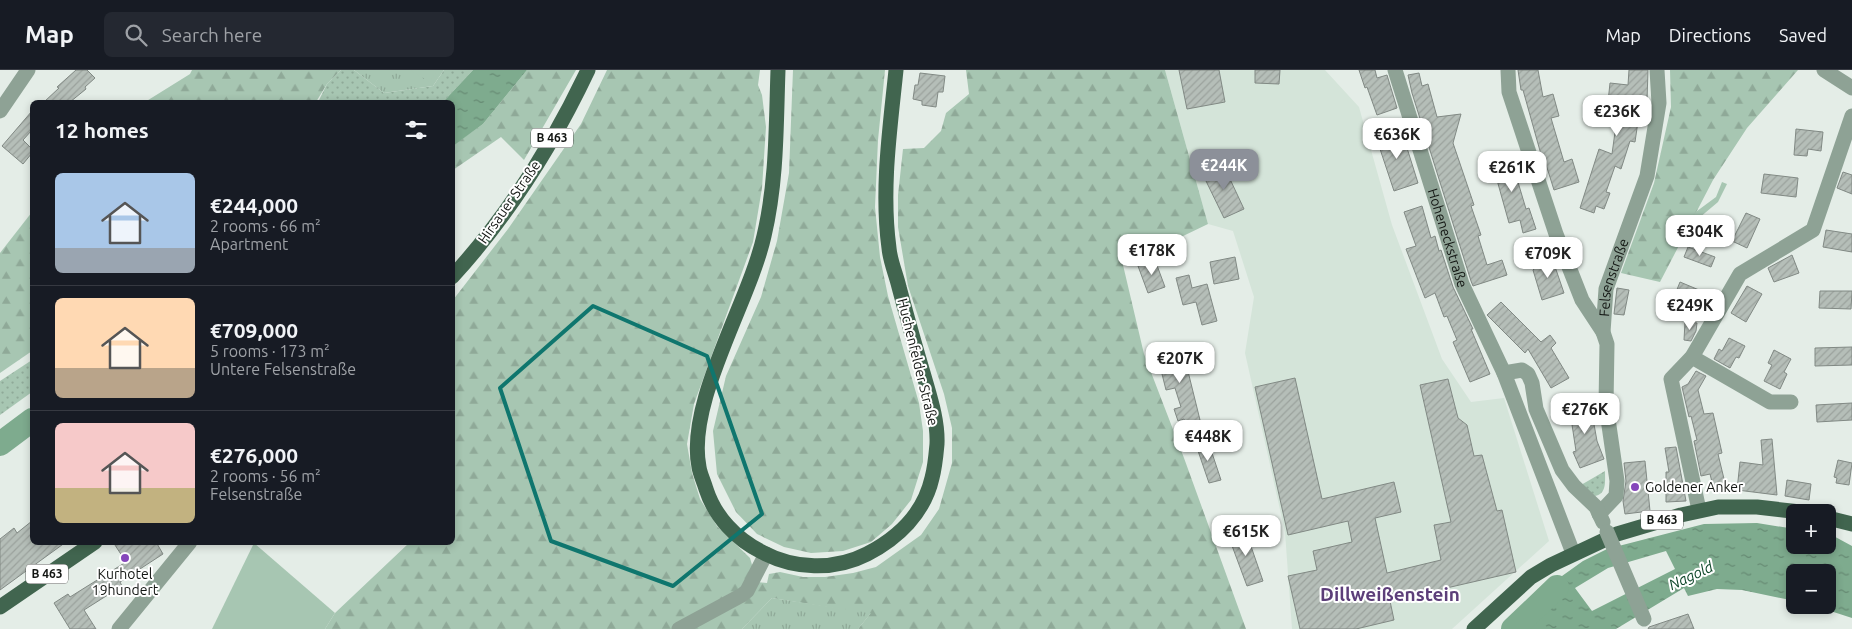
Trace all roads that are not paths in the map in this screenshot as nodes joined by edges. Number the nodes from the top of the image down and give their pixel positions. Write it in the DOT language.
graph roads {
  1 [pos="28,70"];
  2 [pos="588,70"];
  3 [pos="778,70"];
  4 [pos="896,70"];
  5 [pos="1395,70"];
  6 [pos="1508,70"];
  7 [pos="1657,70"];
  8 [pos="1824,70"];
  9 [pos="1852,88"];
  10 [pos="0,111"];
  11 [pos="1852,116"];
  12 [pos="455,273"];
  13 [pos="1603,332"];
  14 [pos="1692,357"];
  15 [pos="1504,373"];
  16 [pos="1791,402"];
  17 [pos="1699,510"];
  18 [pos="1786,511"];
  19 [pos="1600,514"];
  20 [pos="1836,520"];
  21 [pos="1852,524"];
  22 [pos="91,545"];
  23 [pos="188,545"];
  24 [pos="766,554"];
  25 [pos="1573,554"];
  26 [pos="0,607"];
  27 [pos="1646,624"];
  28 [pos="118,629"];
  29 [pos="679,629"];
  30 [pos="1474,629"];
  1 -- 10 [label="street"];
  2 -- 12 [label="main road, Hirsauer Straße / B 463"];
  3 -- 24 [label="main road, Huchenfelder Straße"];
  4 -- 24 [label="main road, Huchenfelder Straße"];
  5 -- 15 [label="street, Hoheneckstraße"];
  6 -- 13 [label="street"];
  7 -- 13 [label="street, Felsenstraße"];
  8 -- 9 [label="street"];
  11 -- 14 [label="street"];
  13 -- 19 [label="street, Felsenstraße"];
  14 -- 16 [label="street"];
  14 -- 17 [label="street"];
  15 -- 19 [label="street"];
  15 -- 25 [label="street, Hoheneckstraße"];
  17 -- 18 [label="main road, B 463"];
  17 -- 25 [label="main road, B 463"];
  19 -- 27 [label="street, bridge"];
  20 -- 21 [label="main road"];
  22 -- 26 [label="main road, B 463"];
  23 -- 28 [label="street"];
  24 -- 29 [label="street"];
  25 -- 30 [label="main road, B 463"];
}
